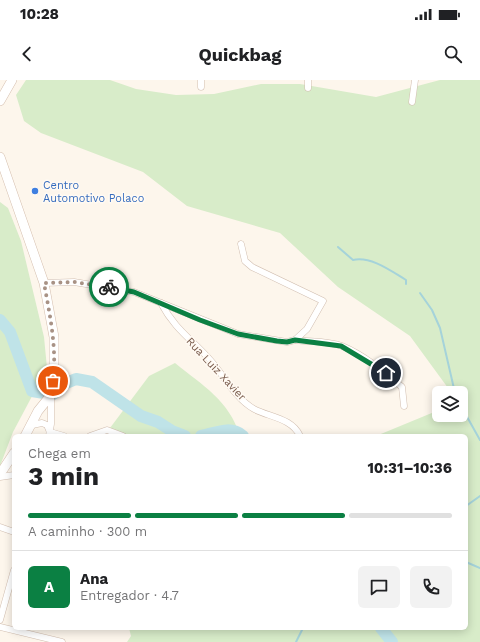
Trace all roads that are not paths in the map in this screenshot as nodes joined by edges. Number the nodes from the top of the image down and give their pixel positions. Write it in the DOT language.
graph roads {
  1 [pos="12,80"];
  2 [pos="308,80"];
  3 [pos="414,80"];
  4 [pos="308,88"];
  5 [pos="0,101"];
  6 [pos="412,102"];
  7 [pos="0,157"];
  8 [pos="241,244"];
  9 [pos="44,283"];
  10 [pos="161,303"];
  11 [pos="295,340"];
  12 [pos="51,395"];
  13 [pos="404,406"];
  14 [pos="32,425"];
  15 [pos="26,434"];
  16 [pos="49,434"];
  17 [pos="96,434"];
  18 [pos="118,434"];
  19 [pos="299,434"];
  20 [pos="12,456"];
  21 [pos="0,475"];
  22 [pos="12,475"];
  23 [pos="0,527"];
  24 [pos="12,531"];
  25 [pos="12,584"];
  26 [pos="0,620"];
  27 [pos="0,627"];
  28 [pos="12,630"];
  29 [pos="12,630"];
  30 [pos="62,642"];
  1 -- 5 [label="main road"];
  2 -- 4 [label="street"];
  3 -- 6 [label="street"];
  7 -- 9 [label="main road"];
  8 -- 11 [label="street"];
  9 -- 10 [label="street"];
  9 -- 12 [label="main road"];
  10 -- 11 [label="street"];
  10 -- 19 [label="street, Rua Luiz Xavier"];
  11 -- 13 [label="street"];
  12 -- 14 [label="main road"];
  12 -- 16 [label="street"];
  14 -- 15 [label="main road"];
  14 -- 16 [label="street"];
  17 -- 18 [label="street"];
  20 -- 21 [label="main road"];
  21 -- 22 [label="street"];
  23 -- 24 [label="street"];
  25 -- 26 [label="street"];
  27 -- 29 [label="street"];
  28 -- 30 [label="street"];
}
